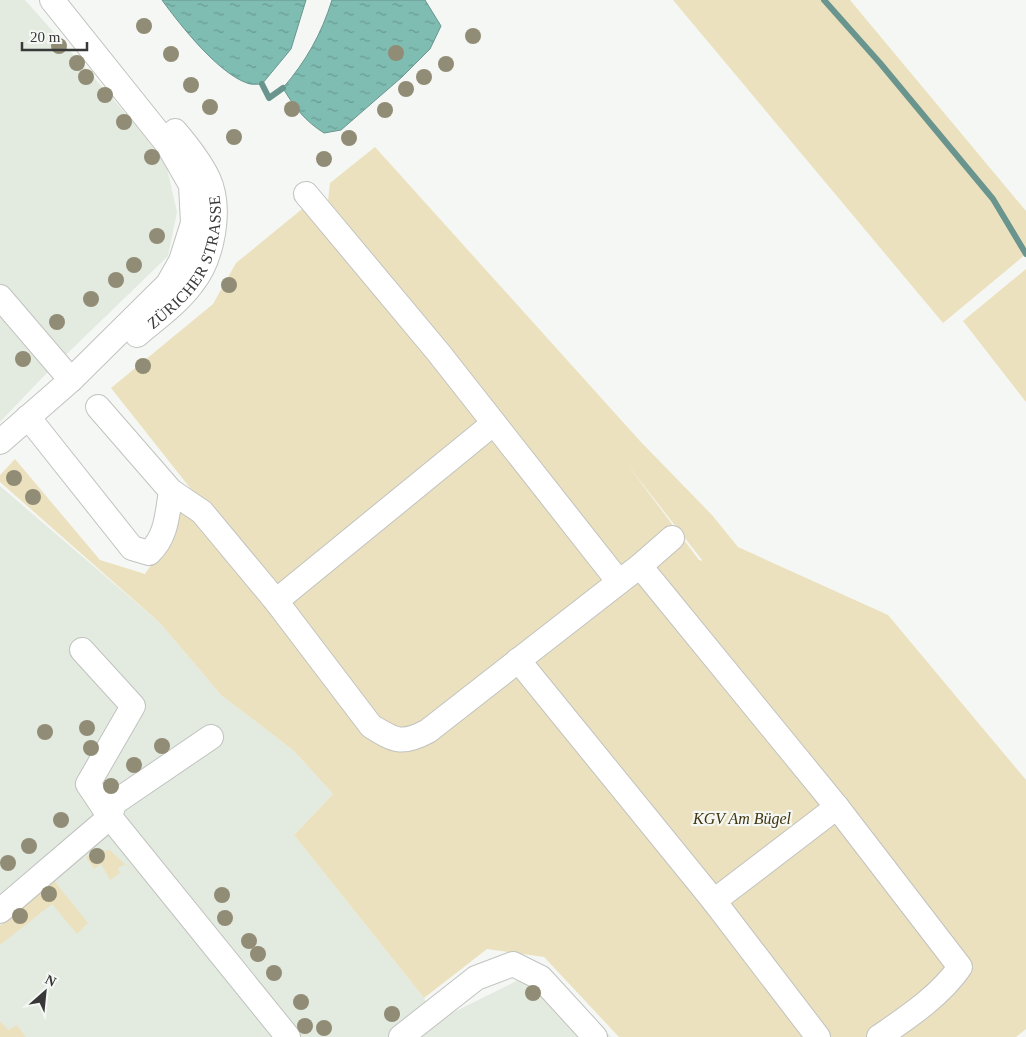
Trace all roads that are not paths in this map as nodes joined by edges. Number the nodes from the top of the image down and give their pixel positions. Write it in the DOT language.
graph roads {
  1 [pos="52,0"];
  2 [pos="66,0"];
  3 [pos="306,194"];
  4 [pos="0,297"];
  5 [pos="71,380"];
  6 [pos="98,407"];
  7 [pos="28,417"];
  8 [pos="494,423"];
  9 [pos="0,442"];
  10 [pos="171,491"];
  11 [pos="672,538"];
  12 [pos="640,566"];
  13 [pos="619,582"];
  14 [pos="276,601"];
  15 [pos="82,650"];
  16 [pos="518,660"];
  17 [pos="211,737"];
  18 [pos="837,807"];
  19 [pos="110,817"];
  20 [pos="714,901"];
  21 [pos="0,911"];
  22 [pos="288,1037"];
  23 [pos="401,1037"];
  24 [pos="595,1037"];
  25 [pos="818,1037"];
  26 [pos="879,1037"];
  1 -- 5 [label="street, ZÜRICHER STRASSE"];
  2 -- 5 [label="street, ZÜRICHER STRASSE"];
  3 -- 8 [label="street"];
  4 -- 5 [label="street"];
  5 -- 7 [label="street, ZÜRICHER STRASSE"];
  6 -- 10 [label="street"];
  7 -- 9 [label="street, ZÜRICHER STRASSE"];
  7 -- 10 [label="street"];
  8 -- 13 [label="street"];
  8 -- 14 [label="street"];
  10 -- 14 [label="street"];
  11 -- 12 [label="street"];
  12 -- 13 [label="street"];
  12 -- 18 [label="street"];
  13 -- 16 [label="street"];
  14 -- 16 [label="street"];
  15 -- 19 [label="street"];
  16 -- 20 [label="street"];
  17 -- 19 [label="street"];
  18 -- 20 [label="street"];
  18 -- 26 [label="street"];
  19 -- 21 [label="street"];
  19 -- 22 [label="street"];
  20 -- 25 [label="street"];
  23 -- 24 [label="street"];
}
